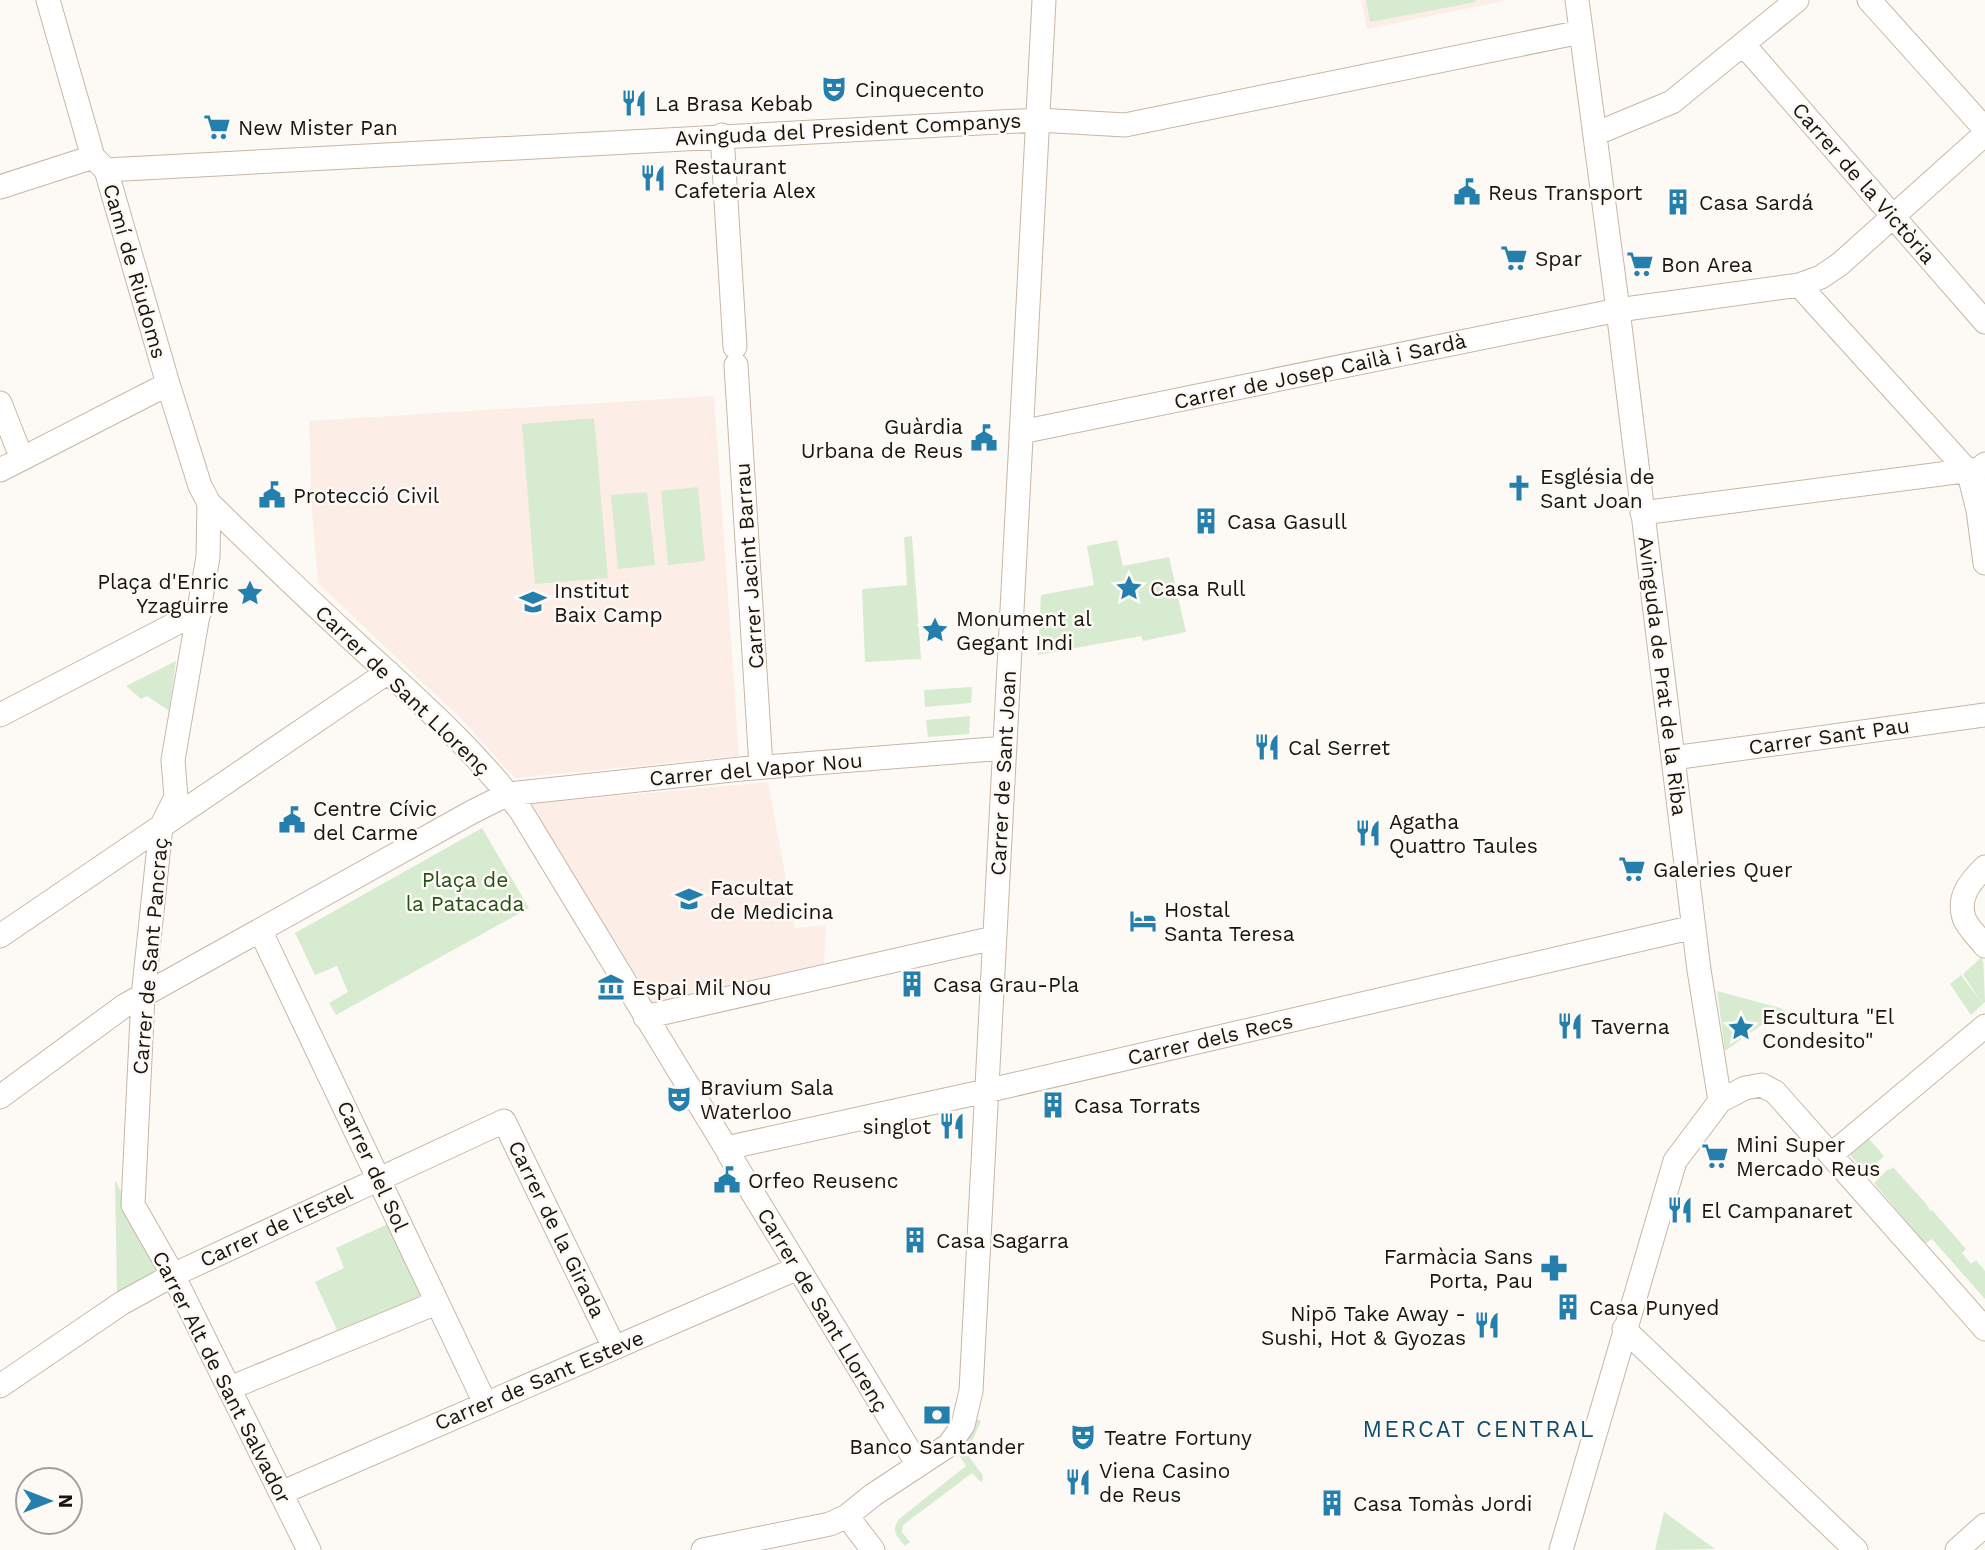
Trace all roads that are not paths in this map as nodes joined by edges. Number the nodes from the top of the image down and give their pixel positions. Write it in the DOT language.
graph roads {
  1 [pos="48,0"];
  2 [pos="1044,0"];
  3 [pos="1577,0"];
  4 [pos="1797,0"];
  5 [pos="1869,0"];
  6 [pos="1581,32"];
  7 [pos="1743,44"];
  8 [pos="1038,120"];
  9 [pos="1985,132"];
  10 [pos="1595,134"];
  11 [pos="722,135"];
  12 [pos="99,163"];
  13 [pos="0,187"];
  14 [pos="1892,216"];
  15 [pos="1799,285"];
  16 [pos="1618,310"];
  17 [pos="1985,322"];
  18 [pos="168,384"];
  19 [pos="0,403"];
  20 [pos="1021,432"];
  21 [pos="22,459"];
  22 [pos="1977,467"];
  23 [pos="0,470"];
  24 [pos="1985,490"];
  25 [pos="209,503"];
  26 [pos="1642,513"];
  27 [pos="1985,563"];
  28 [pos="200,611"];
  29 [pos="388,672"];
  30 [pos="0,715"];
  31 [pos="1985,715"];
  32 [pos="1004,748"];
  33 [pos="1673,758"];
  34 [pos="761,767"];
  35 [pos="508,794"];
  36 [pos="161,827"];
  37 [pos="1985,867"];
  38 [pos="1694,927"];
  39 [pos="260,930"];
  40 [pos="0,936"];
  41 [pos="994,938"];
  42 [pos="1985,946"];
  43 [pos="143,996"];
  44 [pos="645,1017"];
  45 [pos="1985,1026"];
  46 [pos="986,1091"];
  47 [pos="0,1097"];
  48 [pos="1720,1101"];
  49 [pos="727,1151"];
  50 [pos="1832,1154"];
  51 [pos="379,1178"];
  52 [pos="133,1205"];
  53 [pos="798,1268"];
  54 [pos="173,1275"];
  55 [pos="436,1303"];
  56 [pos="1624,1329"];
  57 [pos="1985,1329"];
  58 [pos="614,1347"];
  59 [pos="0,1386"];
  60 [pos="230,1388"];
  61 [pos="485,1403"];
  62 [pos="918,1465"];
  63 [pos="281,1493"];
  64 [pos="847,1516"];
  65 [pos="1985,1525"];
  66 [pos="309,1550"];
  67 [pos="703,1550"];
  68 [pos="873,1550"];
  69 [pos="1561,1550"];
  70 [pos="1856,1550"];
  71 [pos="1957,1550"];
  1 -- 12 [label="street, Camí de Riudoms"];
  2 -- 8 [label="street, Carrer de Sant Joan"];
  3 -- 6 [label="street, Avinguda de Prat de la Riba"];
  4 -- 7 [label="street"];
  5 -- 9 [label="street"];
  6 -- 8 [label="street, Avinguda del President Companys"];
  6 -- 10 [label="street, Avinguda de Prat de la Riba"];
  7 -- 10 [label="street"];
  7 -- 14 [label="street, Carrer de la Victòria"];
  8 -- 11 [label="street, Avinguda del President Companys"];
  8 -- 20 [label="street, Carrer de Sant Joan"];
  9 -- 14 [label="street, Carrer de Josep Cailà i Sardà"];
  10 -- 16 [label="street, Avinguda de Prat de la Riba"];
  11 -- 12 [label="street, Avinguda del President Companys"];
  11 -- 34 [label="street, Carrer Jacint Barrau"];
  12 -- 13 [label="street, Avinguda del President Companys"];
  12 -- 18 [label="street, Camí de Riudoms"];
  14 -- 15 [label="street, Carrer de Josep Cailà i Sardà"];
  14 -- 17 [label="street, Carrer de la Victòria"];
  15 -- 16 [label="street, Carrer de Josep Cailà i Sardà"];
  15 -- 22 [label="street"];
  16 -- 20 [label="street, Carrer de Josep Cailà i Sardà"];
  16 -- 26 [label="street, Avinguda de Prat de la Riba"];
  18 -- 21 [label="street"];
  18 -- 25 [label="street, Camí de Riudoms"];
  19 -- 21 [label="street"];
  20 -- 32 [label="street, Carrer de Sant Joan"];
  21 -- 23 [label="street"];
  22 -- 24 [label="street"];
  22 -- 26 [label="street"];
  22 -- 27 [label="street"];
  25 -- 28 [label="street, Carrer de Sant Pancraç"];
  25 -- 29 [label="street, Carrer de Sant Llorenç"];
  26 -- 33 [label="street, Avinguda de Prat de la Riba"];
  28 -- 30 [label="street"];
  28 -- 36 [label="street, Carrer de Sant Pancraç"];
  29 -- 35 [label="street, Carrer de Sant Llorenç"];
  29 -- 36 [label="street"];
  31 -- 33 [label="street, Carrer Sant Pau"];
  32 -- 34 [label="street, Carrer del Vapor Nou"];
  32 -- 41 [label="street, Carrer de Sant Joan"];
  33 -- 38 [label="street, Avinguda de Prat de la Riba"];
  34 -- 35 [label="street, Carrer del Vapor Nou"];
  35 -- 39 [label="street"];
  35 -- 44 [label="street, Carrer de Sant Llorenç"];
  36 -- 40 [label="street"];
  36 -- 43 [label="street, Carrer de Sant Pancraç"];
  37 -- 42 [label="street"];
  38 -- 46 [label="street, Carrer dels Recs"];
  38 -- 48 [label="street, Avinguda de Prat de la Riba"];
  39 -- 43 [label="street"];
  39 -- 51 [label="street, Carrer del Sol"];
  41 -- 44 [label="street"];
  41 -- 46 [label="street, Carrer de Sant Joan"];
  43 -- 47 [label="street"];
  43 -- 52 [label="street, Carrer de Sant Pancraç"];
  44 -- 49 [label="street, Carrer de Sant Llorenç"];
  45 -- 50 [label="street"];
  46 -- 49 [label="street, Carrer dels Recs"];
  46 -- 62 [label="street, Carrer de Sant Joan"];
  48 -- 50 [label="street"];
  48 -- 56 [label="street"];
  49 -- 53 [label="street, Carrer de Sant Llorenç"];
  50 -- 57 [label="street"];
  51 -- 54 [label="street, Carrer de l'Estel"];
  51 -- 55 [label="street, Carrer del Sol"];
  51 -- 58 [label="street, Carrer de la Girada"];
  52 -- 54 [label="street, Carrer Alt de Sant Salvador"];
  53 -- 58 [label="street, Carrer de Sant Esteve"];
  53 -- 62 [label="street, Carrer de Sant Llorenç"];
  54 -- 59 [label="street, Carrer de l'Estel"];
  54 -- 60 [label="street, Carrer Alt de Sant Salvador"];
  55 -- 60 [label="street"];
  55 -- 61 [label="street, Carrer del Sol"];
  56 -- 69 [label="street"];
  56 -- 70 [label="street"];
  58 -- 61 [label="street, Carrer de Sant Esteve"];
  60 -- 63 [label="street, Carrer Alt de Sant Salvador"];
  61 -- 63 [label="street, Carrer de Sant Esteve"];
  62 -- 64 [label="street"];
  63 -- 66 [label="street, Carrer Alt de Sant Salvador"];
  64 -- 67 [label="street"];
  64 -- 68 [label="street"];
  65 -- 71 [label="street"];
}
